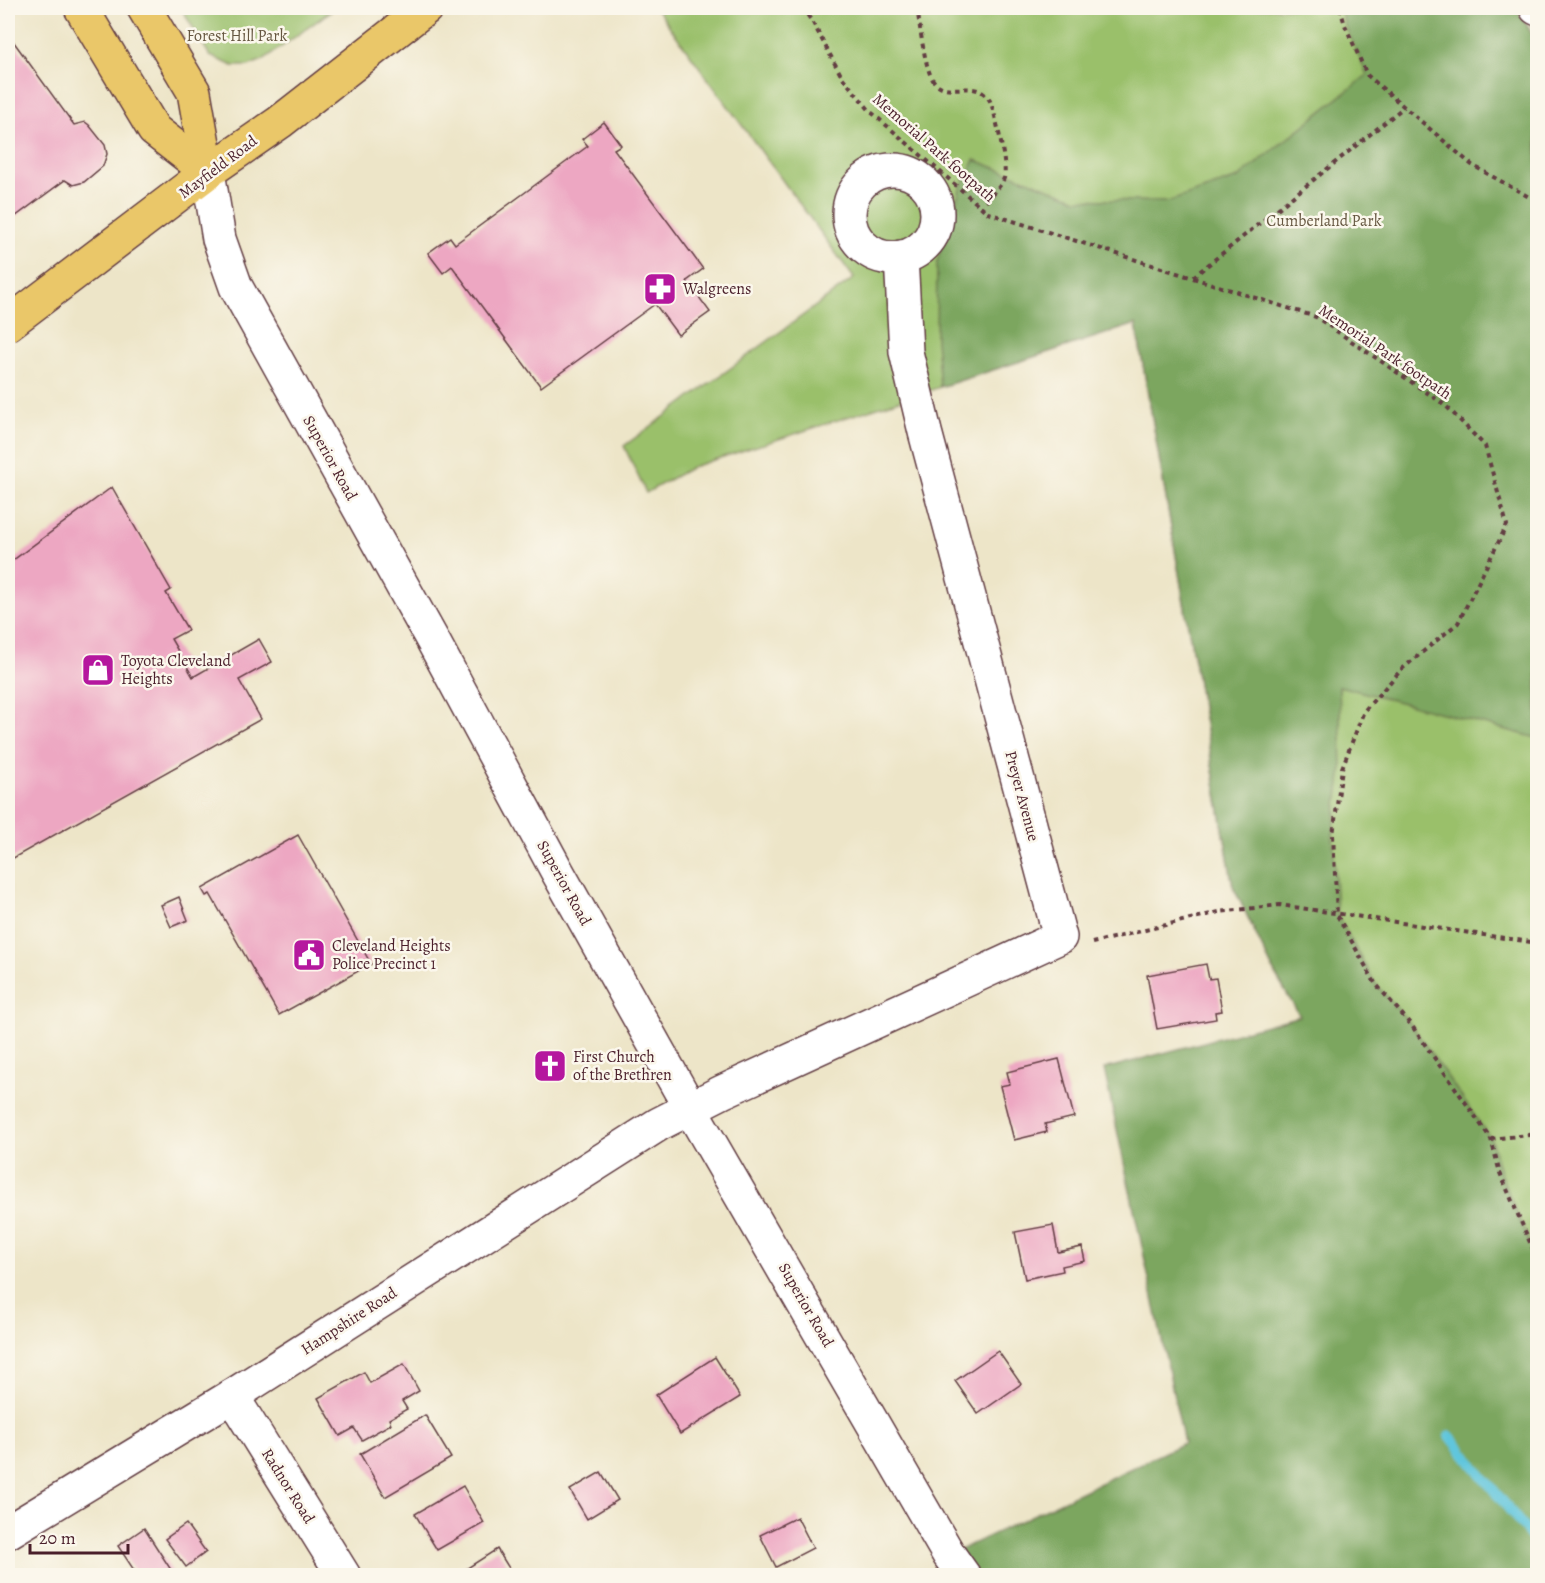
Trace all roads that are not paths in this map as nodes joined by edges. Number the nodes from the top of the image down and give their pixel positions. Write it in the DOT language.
graph roads {
  1 [pos="81,8"];
  2 [pos="144,8"];
  3 [pos="426,8"];
  4 [pos="208,172"];
  5 [pos="902,257"];
  6 [pos="8,324"];
  7 [pos="690,1108"];
  8 [pos="232,1396"];
  9 [pos="8,1532"];
  10 [pos="344,1575"];
  11 [pos="964,1575"];
  1 -- 4 [label="main road"];
  2 -- 4 [label="main road, Superior Road"];
  3 -- 4 [label="main road, Mayfield Road"];
  4 -- 6 [label="main road, Mayfield Road"];
  4 -- 7 [label="street, Superior Road"];
  5 -- 7 [label="street, Preyer Avenue"];
  7 -- 8 [label="street, Hampshire Road"];
  7 -- 11 [label="street, Superior Road"];
  8 -- 9 [label="street, Hampshire Road"];
  8 -- 10 [label="street, Radnor Road"];
}
